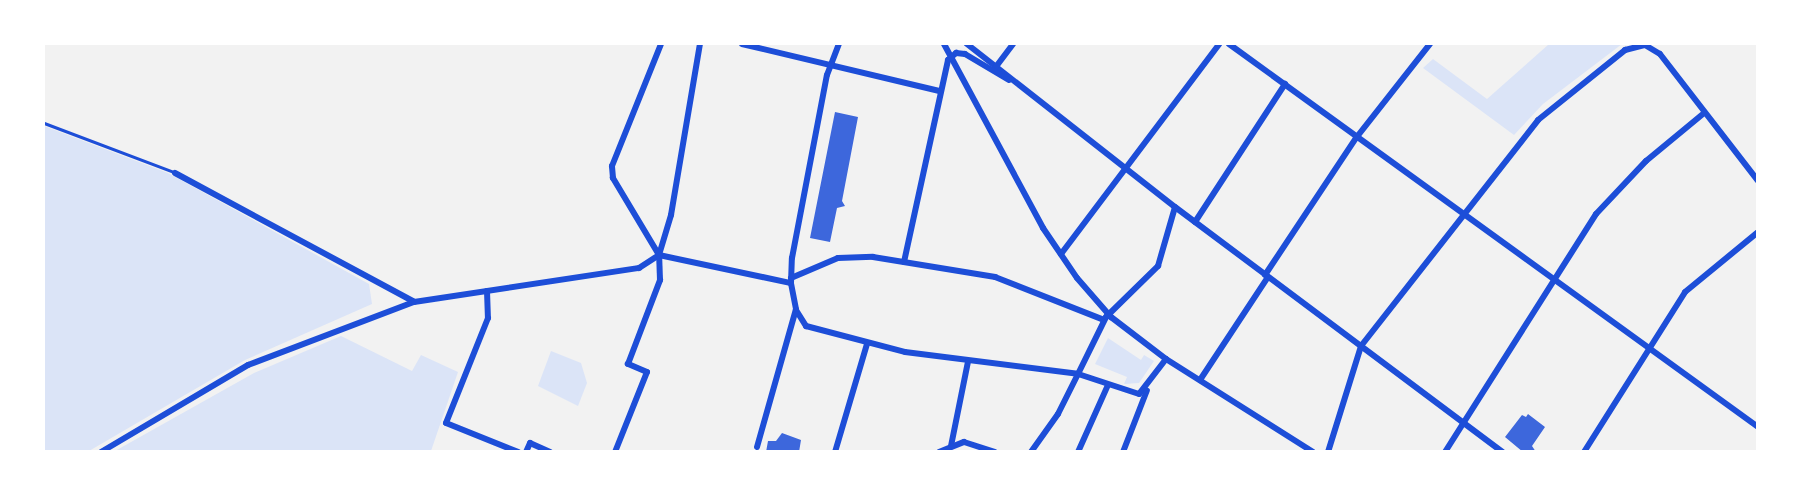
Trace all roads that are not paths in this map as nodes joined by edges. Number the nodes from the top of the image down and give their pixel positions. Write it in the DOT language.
graph roads {
  1 [pos="661,44"];
  2 [pos="700,44"];
  3 [pos="742,44"];
  4 [pos="839,44"];
  5 [pos="944,44"];
  6 [pos="967,44"];
  7 [pos="1013,44"];
  8 [pos="1219,44"];
  9 [pos="1229,44"];
  10 [pos="1430,44"];
  11 [pos="1660,44"];
  12 [pos="1654,48"];
  13 [pos="951,56"];
  14 [pos="830,66"];
  15 [pos="994,69"];
  16 [pos="1285,84"];
  17 [pos="940,91"];
  18 [pos="1704,112"];
  19 [pos="44,123"];
  20 [pos="1356,138"];
  21 [pos="1125,169"];
  22 [pos="175,173"];
  23 [pos="1758,181"];
  24 [pos="1175,207"];
  25 [pos="1461,214"];
  26 [pos="1195,222"];
  27 [pos="1758,232"];
  28 [pos="1061,254"];
  29 [pos="659,255"];
  30 [pos="904,262"];
  31 [pos="1266,276"];
  32 [pos="791,281"];
  33 [pos="1554,281"];
  34 [pos="487,291"];
  35 [pos="414,302"];
  36 [pos="796,309"];
  37 [pos="1106,317"];
  38 [pos="867,344"];
  39 [pos="1361,346"];
  40 [pos="1649,348"];
  41 [pos="1166,358"];
  42 [pos="968,362"];
  43 [pos="1078,374"];
  44 [pos="1200,380"];
  45 [pos="1108,385"];
  46 [pos="1149,385"];
  47 [pos="1463,423"];
  48 [pos="1758,427"];
  49 [pos="951,446"];
  50 [pos="757,447"];
  51 [pos="101,452"];
  52 [pos="518,452"];
  53 [pos="526,452"];
  54 [pos="550,452"];
  55 [pos="615,452"];
  56 [pos="834,452"];
  57 [pos="939,452"];
  58 [pos="994,452"];
  59 [pos="1031,452"];
  60 [pos="1078,452"];
  61 [pos="1123,452"];
  62 [pos="1312,452"];
  63 [pos="1328,452"];
  64 [pos="1445,452"];
  65 [pos="1502,452"];
  66 [pos="1584,452"];
  1 -- 29 [label="street"];
  2 -- 29 [label="street"];
  3 -- 14 [label="street"];
  4 -- 14 [label="street"];
  5 -- 13 [label="street"];
  6 -- 15 [label="street"];
  7 -- 15 [label="street"];
  8 -- 21 [label="street"];
  9 -- 16 [label="street"];
  10 -- 20 [label="street"];
  11 -- 12 [label="street"];
  12 -- 18 [label="street"];
  12 -- 25 [label="street"];
  13 -- 15 [label="street"];
  13 -- 17 [label="street"];
  13 -- 28 [label="street"];
  14 -- 17 [label="street"];
  14 -- 32 [label="street"];
  15 -- 21 [label="street"];
  16 -- 20 [label="street"];
  16 -- 26 [label="street"];
  17 -- 30 [label="street"];
  18 -- 23 [label="street"];
  18 -- 33 [label="street"];
  19 -- 22 [label="lane"];
  20 -- 25 [label="street"];
  20 -- 31 [label="street"];
  21 -- 24 [label="street"];
  21 -- 28 [label="street"];
  22 -- 35 [label="street"];
  24 -- 26 [label="street"];
  24 -- 37 [label="street"];
  25 -- 33 [label="street"];
  25 -- 39 [label="street"];
  26 -- 31 [label="street"];
  27 -- 40 [label="street"];
  28 -- 37 [label="street"];
  29 -- 32 [label="street"];
  29 -- 34 [label="street"];
  29 -- 55 [label="street"];
  30 -- 32 [label="street"];
  30 -- 37 [label="street"];
  31 -- 39 [label="street"];
  31 -- 44 [label="street"];
  32 -- 36 [label="street"];
  33 -- 40 [label="street"];
  33 -- 47 [label="street"];
  34 -- 35 [label="street"];
  34 -- 52 [label="street"];
  35 -- 51 [label="street"];
  36 -- 38 [label="street"];
  36 -- 50 [label="street"];
  37 -- 41 [label="street"];
  37 -- 43 [label="street"];
  38 -- 42 [label="street"];
  38 -- 56 [label="street"];
  39 -- 47 [label="street"];
  39 -- 63 [label="street"];
  40 -- 48 [label="street"];
  40 -- 66 [label="street"];
  41 -- 44 [label="street"];
  41 -- 46 [label="street"];
  42 -- 43 [label="street"];
  42 -- 49 [label="street"];
  43 -- 45 [label="street"];
  43 -- 59 [label="street"];
  44 -- 62 [label="street"];
  45 -- 46 [label="street"];
  45 -- 60 [label="street"];
  46 -- 61 [label="street"];
  47 -- 64 [label="street"];
  47 -- 65 [label="street"];
  49 -- 57 [label="street"];
  49 -- 58 [label="street"];
  53 -- 54 [label="street"];
}
